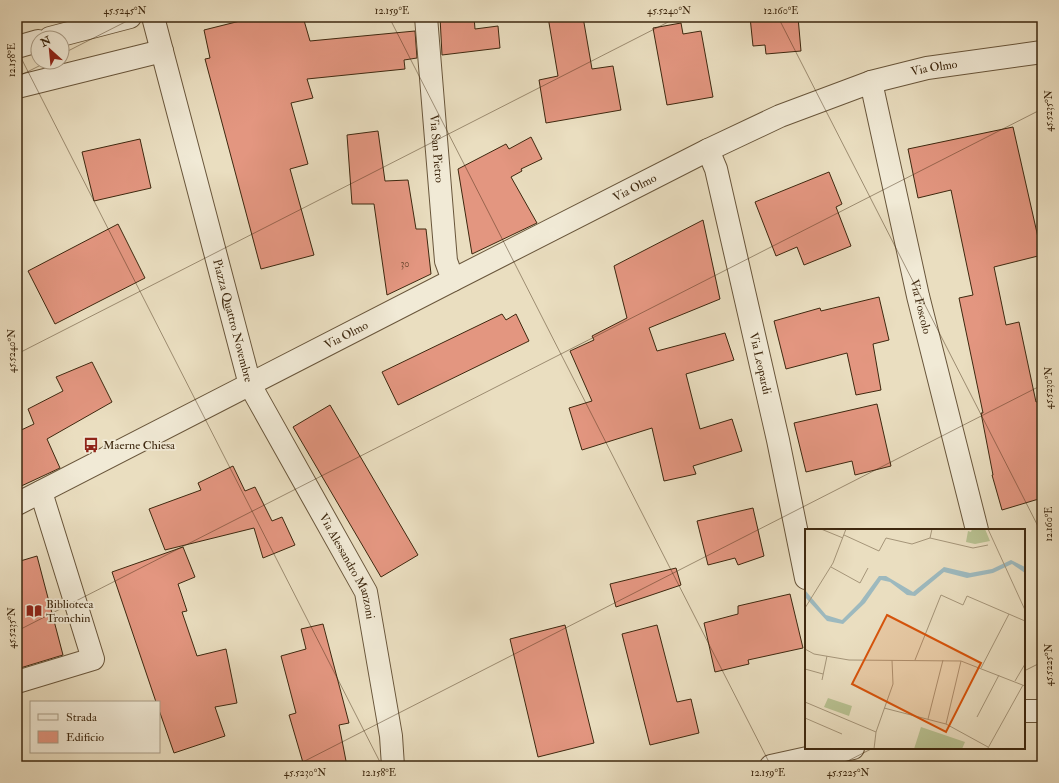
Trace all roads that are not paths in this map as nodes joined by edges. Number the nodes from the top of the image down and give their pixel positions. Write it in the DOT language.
graph roads {
  1 [pos="130,17"];
  2 [pos="153,17"];
  3 [pos="426,17"];
  4 [pos="70,33"];
  5 [pos="30,43"];
  6 [pos="17,46"];
  7 [pos="162,51"];
  8 [pos="1042,52"];
  9 [pos="871,82"];
  10 [pos="17,87"];
  11 [pos="708,150"];
  12 [pos="453,280"];
  13 [pos="250,385"];
  14 [pos="41,492"];
  15 [pos="17,504"];
  16 [pos="977,529"];
  17 [pos="805,573"];
  18 [pos="17,682"];
  19 [pos="1025,711"];
  20 [pos="1042,711"];
  21 [pos="845,749"];
  22 [pos="393,766"];
  23 [pos="771,766"];
  1 -- 4 [label="street"];
  2 -- 7 [label="street, Piazza Quattro Novembre"];
  3 -- 12 [label="street, Via San Pietro"];
  5 -- 6 [label="street"];
  7 -- 10 [label="street"];
  7 -- 13 [label="street, Piazza Quattro Novembre"];
  8 -- 9 [label="street, Via Olmo"];
  9 -- 11 [label="street, Via Olmo"];
  9 -- 16 [label="street, Via Foscolo"];
  11 -- 12 [label="street, Via Olmo"];
  11 -- 17 [label="street, Via Leopardi"];
  12 -- 13 [label="street, Via Olmo"];
  13 -- 14 [label="street, Piazza Quattro Novembre"];
  13 -- 22 [label="street, Via Alessandro Manzoni"];
  14 -- 15 [label="street, Piazza Quattro Novembre"];
  14 -- 18 [label="street"];
  19 -- 20 [label="street"];
  21 -- 23 [label="street"];
}
